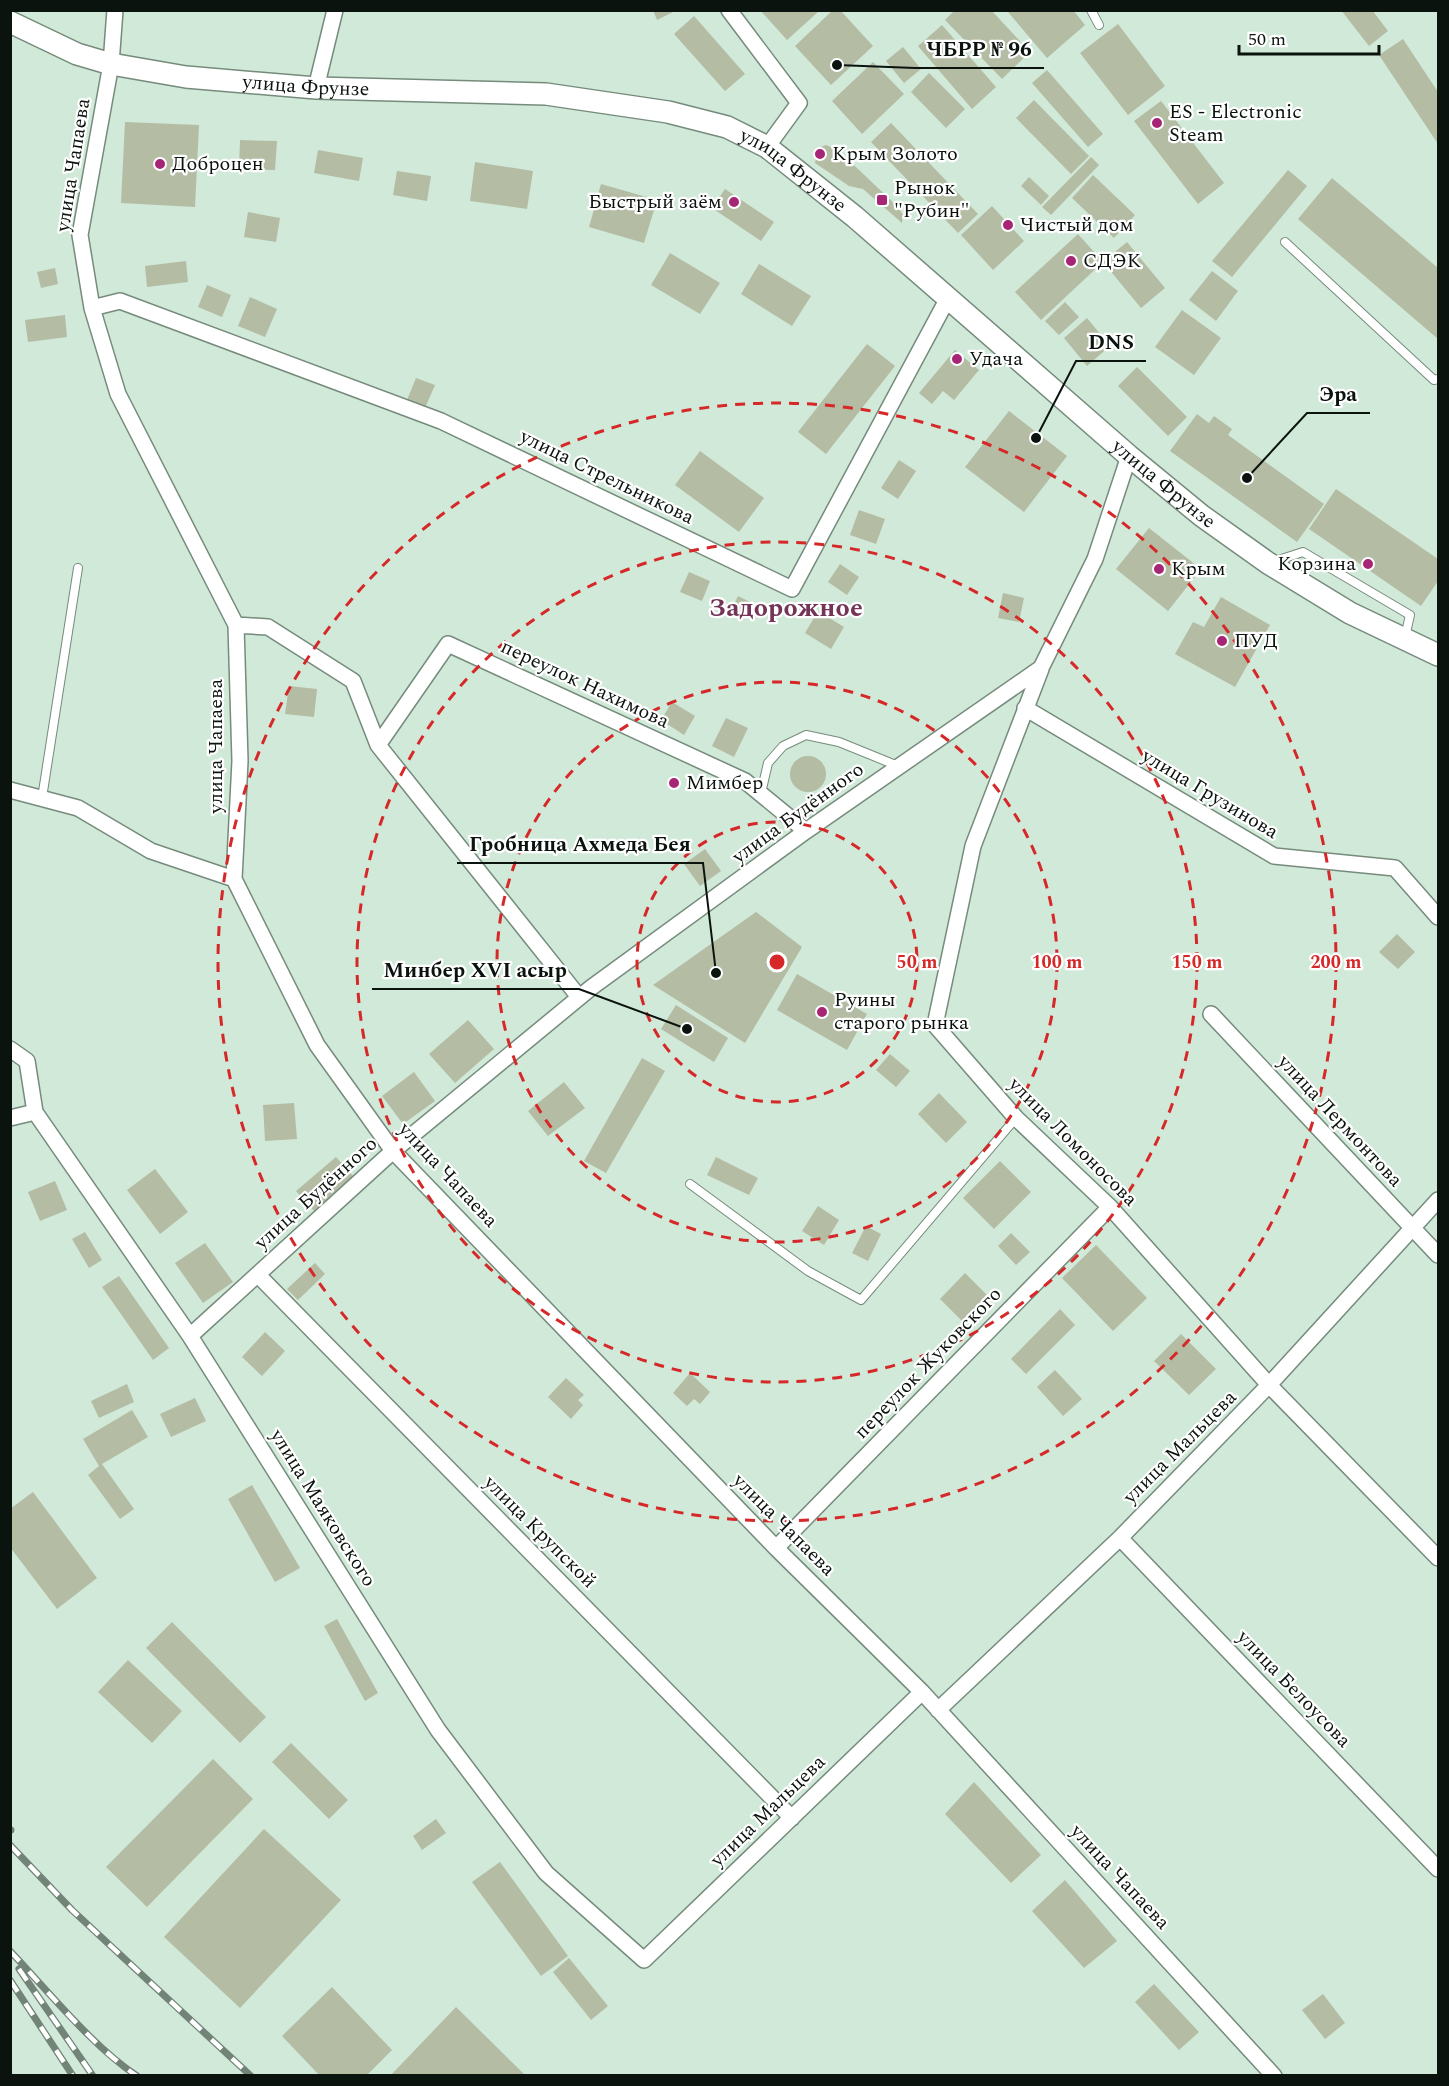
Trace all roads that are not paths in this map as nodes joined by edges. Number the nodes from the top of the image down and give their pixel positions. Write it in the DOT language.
graph roads {
  1 [pos="114,10"];
  2 [pos="335,10"];
  3 [pos="729,10"];
  4 [pos="1091,10"];
  5 [pos="10,22"];
  6 [pos="1099,25"];
  7 [pos="111,64"];
  8 [pos="316,88"];
  9 [pos="766,147"];
  10 [pos="1285,242"];
  11 [pos="948,298"];
  12 [pos="92,308"];
  13 [pos="1438,379"];
  14 [pos="1129,456"];
  15 [pos="1268,563"];
  16 [pos="78,568"];
  17 [pos="236,625"];
  18 [pos="1405,639"];
  19 [pos="1438,655"];
  20 [pos="1041,668"];
  21 [pos="1025,708"];
  22 [pos="378,745"];
  23 [pos="900,767"];
  24 [pos="10,790"];
  25 [pos="761,794"];
  26 [pos="42,798"];
  27 [pos="806,831"];
  28 [pos="234,879"];
  29 [pos="1438,917"];
  30 [pos="579,997"];
  31 [pos="1211,1014"];
  32 [pos="10,1048"];
  33 [pos="35,1112"];
  34 [pos="10,1118"];
  35 [pos="1016,1118"];
  36 [pos="393,1151"];
  37 [pos="690,1184"];
  38 [pos="1438,1200"];
  39 [pos="1110,1207"];
  40 [pos="1412,1228"];
  41 [pos="1438,1255"];
  42 [pos="258,1275"];
  43 [pos="190,1336"];
  44 [pos="1269,1385"];
  45 [pos="1120,1538"];
  46 [pos="776,1548"];
  47 [pos="1438,1558"];
  48 [pos="922,1692"];
  49 [pos="938,1710"];
  50 [pos="792,1818"];
  51 [pos="1438,1869"];
  52 [pos="644,1960"];
  53 [pos="1274,2076"];
  1 -- 7 [label="street, улица Чапаева"];
  2 -- 8 [label="street"];
  3 -- 9 [label="street"];
  4 -- 6 [label="lane"];
  5 -- 7 [label="main road, улица Фрунзе"];
  7 -- 8 [label="main road, улица Фрунзе"];
  7 -- 12 [label="street, улица Чапаева"];
  8 -- 9 [label="main road, улица Фрунзе"];
  9 -- 11 [label="main road, улица Фрунзе"];
  10 -- 13 [label="lane"];
  11 -- 12 [label="street, улица Стрельникова"];
  11 -- 14 [label="main road, улица Фрунзе"];
  12 -- 17 [label="street, улица Чапаева"];
  14 -- 15 [label="main road, улица Фрунзе"];
  14 -- 20 [label="street, улица Будённого"];
  15 -- 18 [label="main road, улица Фрунзе"];
  15 -- 18 [label="lane"];
  16 -- 26 [label="lane"];
  17 -- 22 [label="street"];
  17 -- 28 [label="street, улица Чапаева"];
  18 -- 19 [label="main road, улица Фрунзе"];
  20 -- 21 [label="street, улица Ломоносова"];
  20 -- 23 [label="street, улица Будённого"];
  21 -- 29 [label="street, улица Грузинова"];
  21 -- 35 [label="street, улица Ломоносова"];
  22 -- 25 [label="street, переулок Нахимова"];
  22 -- 30 [label="street"];
  23 -- 25 [label="lane"];
  23 -- 27 [label="street, улица Будённого"];
  24 -- 26 [label="street"];
  25 -- 27 [label="street, переулок Нахимова"];
  26 -- 28 [label="street"];
  27 -- 30 [label="street, улица Будённого"];
  28 -- 36 [label="street, улица Чапаева"];
  30 -- 36 [label="street, улица Будённого"];
  31 -- 40 [label="street, улица Лермонтова"];
  32 -- 33 [label="street, улица Маяковского"];
  33 -- 34 [label="street"];
  33 -- 43 [label="street, улица Маяковского"];
  35 -- 37 [label="lane"];
  35 -- 39 [label="street, улица Ломоносова"];
  36 -- 42 [label="street, улица Будённого"];
  36 -- 46 [label="street, улица Чапаева"];
  38 -- 40 [label="street, улица Мальцева"];
  39 -- 44 [label="street, улица Ломоносова"];
  39 -- 46 [label="street, переулок Жуковского"];
  40 -- 41 [label="street, улица Лермонтова"];
  40 -- 44 [label="street, улица Мальцева"];
  42 -- 43 [label="street, улица Будённого"];
  42 -- 50 [label="street, улица Крупской"];
  43 -- 52 [label="street, улица Маяковского"];
  44 -- 45 [label="street, улица Мальцева"];
  44 -- 47 [label="street, улица Ломоносова"];
  45 -- 49 [label="street, улица Мальцева"];
  45 -- 51 [label="street, улица Белоусова"];
  46 -- 48 [label="street, улица Чапаева"];
  48 -- 49 [label="street, улица Чапаева"];
  48 -- 50 [label="street, улица Мальцева"];
  49 -- 53 [label="street, улица Чапаева"];
  50 -- 52 [label="street, улица Мальцева"];
}
